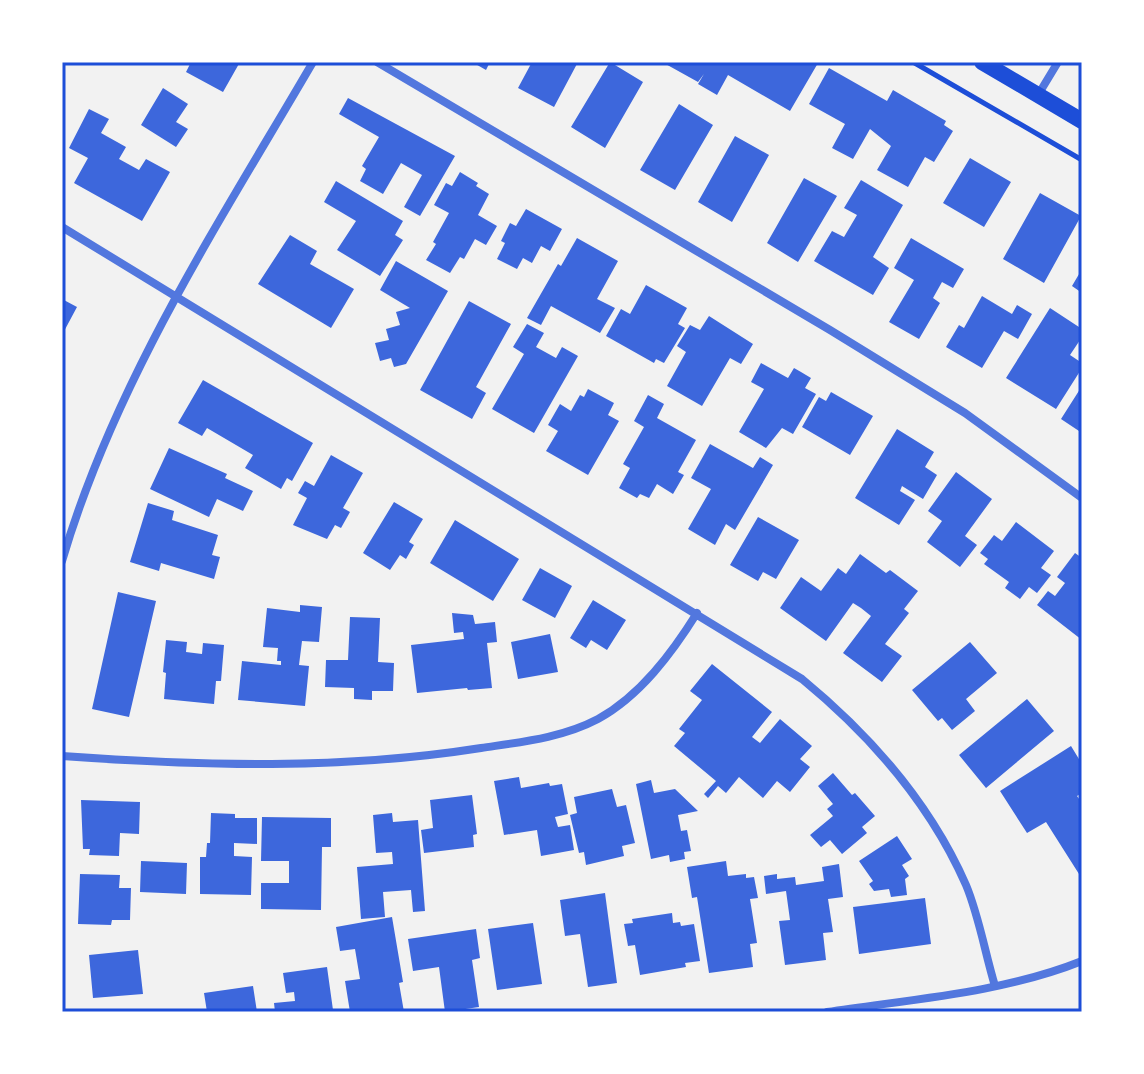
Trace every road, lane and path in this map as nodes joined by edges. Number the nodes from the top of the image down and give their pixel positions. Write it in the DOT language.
graph roads {
  1 [pos="313,62"];
  2 [pos="377,62"];
  3 [pos="913,62"];
  4 [pos="982,62"];
  5 [pos="1058,62"];
  6 [pos="1038,95"];
  7 [pos="1082,121"];
  8 [pos="1082,160"];
  9 [pos="62,227"];
  10 [pos="177,295"];
  11 [pos="1082,498"];
  12 [pos="62,561"];
  13 [pos="697,613"];
  14 [pos="62,756"];
  15 [pos="1082,961"];
  16 [pos="995,986"];
  17 [pos="827,1012"];
  1 -- 10 [label="street"];
  2 -- 11 [label="street"];
  3 -- 8 [label="path"];
  4 -- 6 [label="main road"];
  5 -- 6 [label="street"];
  6 -- 7 [label="main road"];
  9 -- 10 [label="street"];
  10 -- 12 [label="street"];
  10 -- 13 [label="street"];
  13 -- 14 [label="street"];
  13 -- 16 [label="street"];
  15 -- 16 [label="street"];
  16 -- 17 [label="street"];
}
